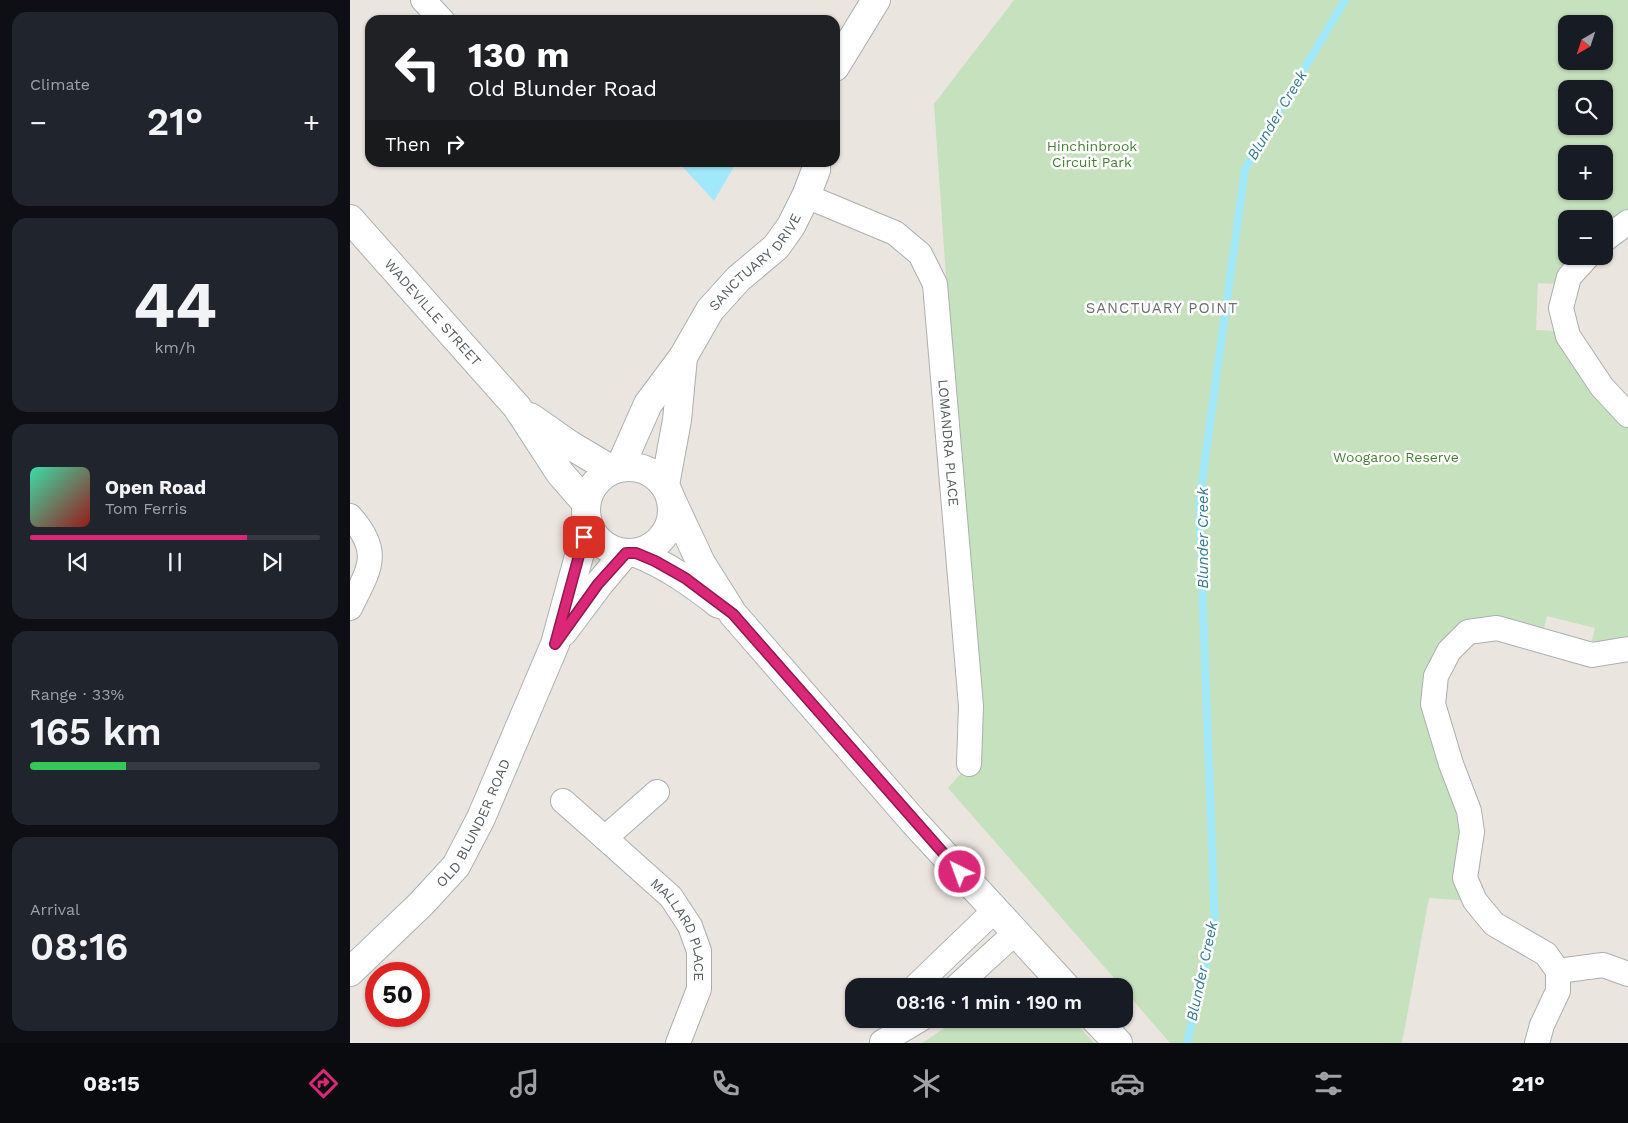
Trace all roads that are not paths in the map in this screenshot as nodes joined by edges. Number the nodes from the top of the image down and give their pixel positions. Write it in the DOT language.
graph roads {
  1 [pos="423,0"];
  2 [pos="876,0"];
  3 [pos="437,15"];
  4 [pos="840,59"];
  5 [pos="816,167"];
  6 [pos="806,196"];
  7 [pos="350,219"];
  8 [pos="1628,222"];
  9 [pos="1613,233"];
  10 [pos="1580,265"];
  11 [pos="683,357"];
  12 [pos="517,407"];
  13 [pos="1628,416"];
  14 [pos="616,468"];
  15 [pos="668,492"];
  16 [pos="587,513"];
  17 [pos="350,516"];
  18 [pos="631,553"];
  19 [pos="350,608"];
  20 [pos="733,614"];
  21 [pos="555,644"];
  22 [pos="1628,649"];
  23 [pos="970,764"];
  24 [pos="656,792"];
  25 [pos="563,801"];
  26 [pos="605,838"];
  27 [pos="995,910"];
  28 [pos="1015,933"];
  29 [pos="1558,971"];
  30 [pos="350,972"];
  31 [pos="1628,974"];
  32 [pos="924,978"];
  33 [pos="966,978"];
  34 [pos="1057,978"];
  35 [pos="890,1028"];
  36 [pos="906,1028"];
  37 [pos="1104,1028"];
  38 [pos="1116,1041"];
  39 [pos="678,1043"];
  40 [pos="882,1043"];
  41 [pos="1537,1043"];
  1 -- 3 [label="street"];
  2 -- 4 [label="main road"];
  5 -- 6 [label="main road, SANCTUARY DRIVE"];
  6 -- 11 [label="main road, SANCTUARY DRIVE"];
  6 -- 23 [label="street, LOMANDRA PLACE"];
  7 -- 12 [label="main road, WADEVILLE STREET"];
  8 -- 9 [label="street"];
  10 -- 13 [label="street"];
  11 -- 14 [label="main road, SANCTUARY DRIVE"];
  11 -- 15 [label="main road, SANCTUARY DRIVE"];
  12 -- 14 [label="main road, WADEVILLE STREET"];
  12 -- 16 [label="main road, WADEVILLE STREET"];
  14 -- 15 [label="main road"];
  14 -- 16 [label="main road"];
  15 -- 18 [label="main road"];
  15 -- 20 [label="main road"];
  16 -- 18 [label="main road"];
  16 -- 21 [label="main road, OLD BLUNDER ROAD"];
  17 -- 19 [label="street"];
  18 -- 20 [label="main road"];
  18 -- 21 [label="main road, OLD BLUNDER ROAD"];
  20 -- 27 [label="main road"];
  21 -- 30 [label="main road, OLD BLUNDER ROAD"];
  22 -- 29 [label="street"];
  24 -- 26 [label="street"];
  25 -- 26 [label="street, MALLARD PLACE"];
  26 -- 39 [label="street, MALLARD PLACE"];
  27 -- 28 [label="main road"];
  27 -- 32 [label="street"];
  28 -- 33 [label="street"];
  28 -- 34 [label="main road"];
  29 -- 31 [label="street"];
  29 -- 41 [label="street"];
  35 -- 40 [label="street"];
  36 -- 40 [label="street"];
  37 -- 38 [label="main road"];
}
